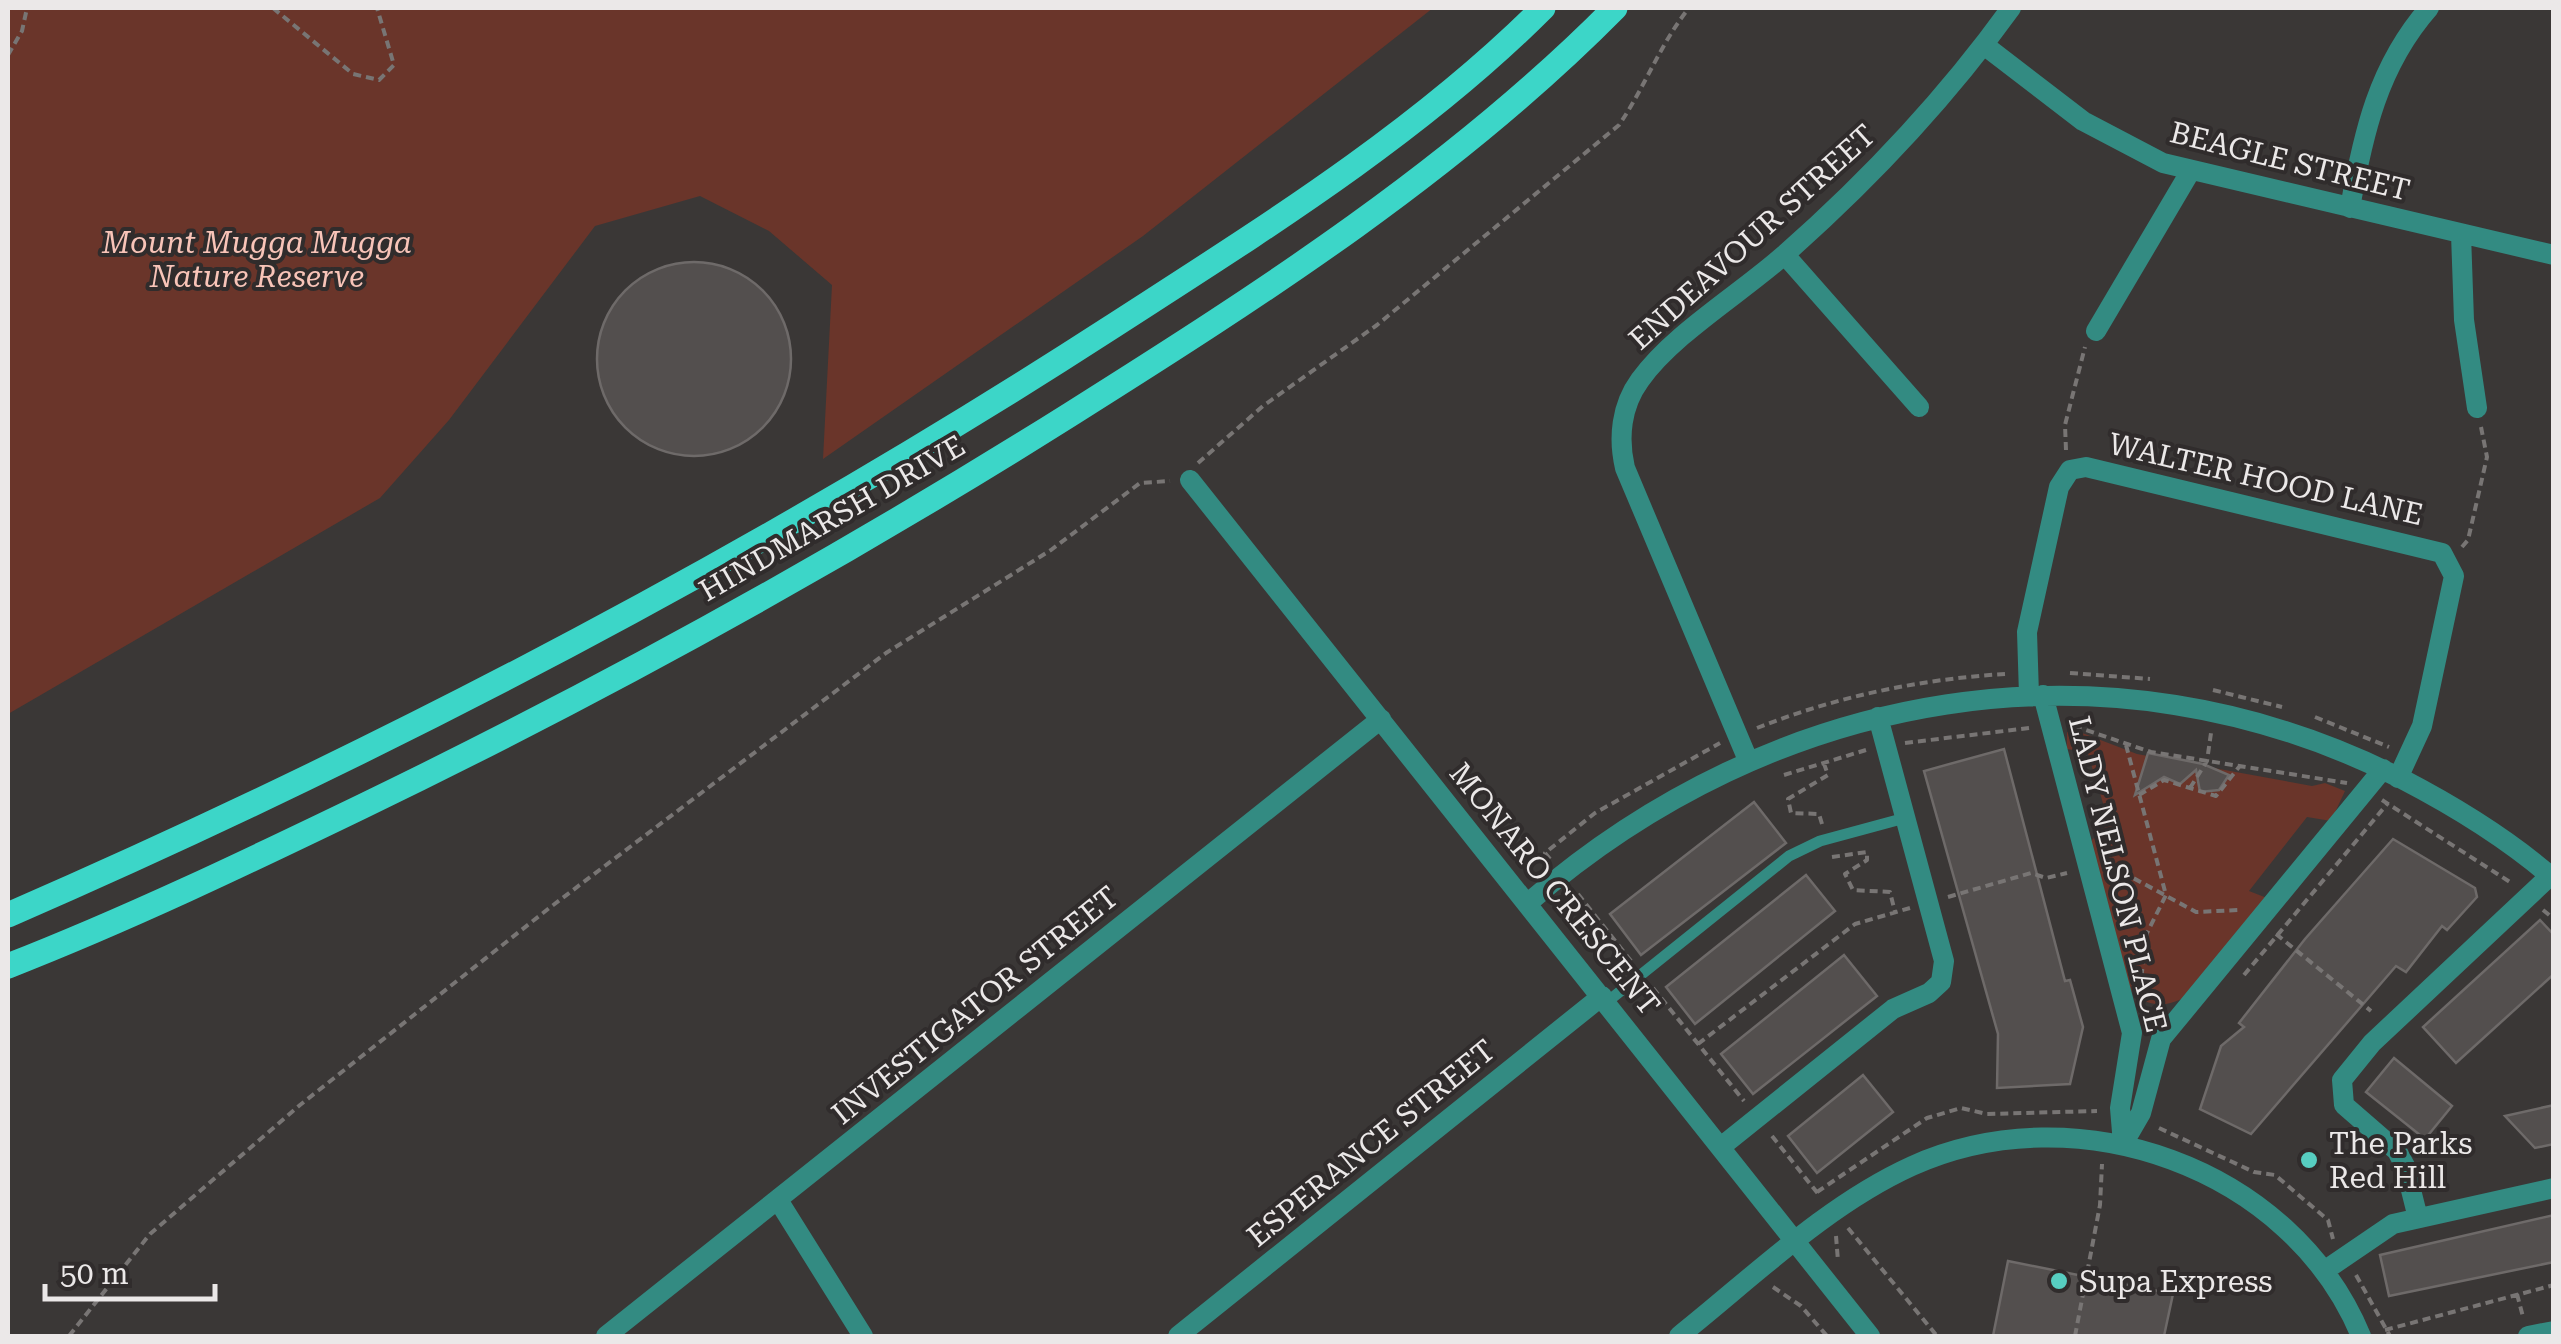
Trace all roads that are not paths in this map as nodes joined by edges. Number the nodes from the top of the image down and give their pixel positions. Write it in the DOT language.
graph roads {
  1 [pos="1544,8"];
  2 [pos="1615,8"];
  3 [pos="2011,8"];
  4 [pos="2428,8"];
  5 [pos="1984,45"];
  6 [pos="2190,172"];
  7 [pos="2350,208"];
  8 [pos="2461,234"];
  9 [pos="1785,255"];
  10 [pos="2554,255"];
  11 [pos="2096,331"];
  12 [pos="1919,407"];
  13 [pos="2477,408"];
  14 [pos="1190,480"];
  15 [pos="2036,695"];
  16 [pos="1878,717"];
  17 [pos="1381,719"];
  18 [pos="1748,760"];
  19 [pos="2391,774"];
  20 [pos="1905,818"];
  21 [pos="2552,878"];
  22 [pos="1528,903"];
  23 [pos="8,915"];
  24 [pos="8,966"];
  25 [pos="1604,999"];
  26 [pos="2123,1144"];
  27 [pos="1722,1146"];
  28 [pos="2554,1188"];
  29 [pos="778,1200"];
  30 [pos="2418,1218"];
  31 [pos="1795,1244"];
  32 [pos="2324,1271"];
  33 [pos="2554,1331"];
  34 [pos="606,1336"];
  35 [pos="863,1336"];
  36 [pos="1178,1336"];
  37 [pos="1679,1336"];
  38 [pos="1870,1336"];
  39 [pos="2362,1336"];
  40 [pos="2528,1336"];
  1 -- 23 [label="main road, HINDMARSH DRIVE"];
  2 -- 24 [label="main road, HINDMARSH DRIVE"];
  3 -- 5 [label="street, ENDEAVOUR STREET"];
  4 -- 7 [label="street"];
  5 -- 6 [label="street, BEAGLE STREET"];
  5 -- 9 [label="street, ENDEAVOUR STREET"];
  6 -- 7 [label="street, BEAGLE STREET"];
  6 -- 11 [label="street"];
  7 -- 8 [label="street, BEAGLE STREET"];
  8 -- 10 [label="street, BEAGLE STREET"];
  8 -- 13 [label="street"];
  9 -- 12 [label="street"];
  9 -- 18 [label="street, ENDEAVOUR STREET"];
  14 -- 17 [label="street, MONARO CRESCENT"];
  15 -- 16 [label="street"];
  15 -- 19 [label="street"];
  15 -- 19 [label="street, WALTER HOOD LANE"];
  15 -- 26 [label="street, LADY NELSON PLACE"];
  16 -- 18 [label="street"];
  16 -- 20 [label="street"];
  17 -- 22 [label="street, MONARO CRESCENT"];
  17 -- 29 [label="street, INVESTIGATOR STREET"];
  18 -- 22 [label="street"];
  19 -- 21 [label="street"];
  19 -- 26 [label="street, LADY NELSON PLACE"];
  20 -- 25 [label="lane"];
  20 -- 27 [label="street"];
  21 -- 30 [label="street"];
  22 -- 25 [label="street, MONARO CRESCENT"];
  25 -- 27 [label="street, MONARO CRESCENT"];
  25 -- 36 [label="street, ESPERANCE STREET"];
  26 -- 31 [label="street"];
  26 -- 32 [label="street"];
  27 -- 31 [label="street, MONARO CRESCENT"];
  28 -- 30 [label="street"];
  29 -- 34 [label="street, INVESTIGATOR STREET"];
  29 -- 35 [label="street"];
  30 -- 32 [label="street"];
  31 -- 37 [label="street"];
  31 -- 38 [label="street, MONARO CRESCENT"];
  32 -- 39 [label="street"];
  33 -- 40 [label="street"];
}
